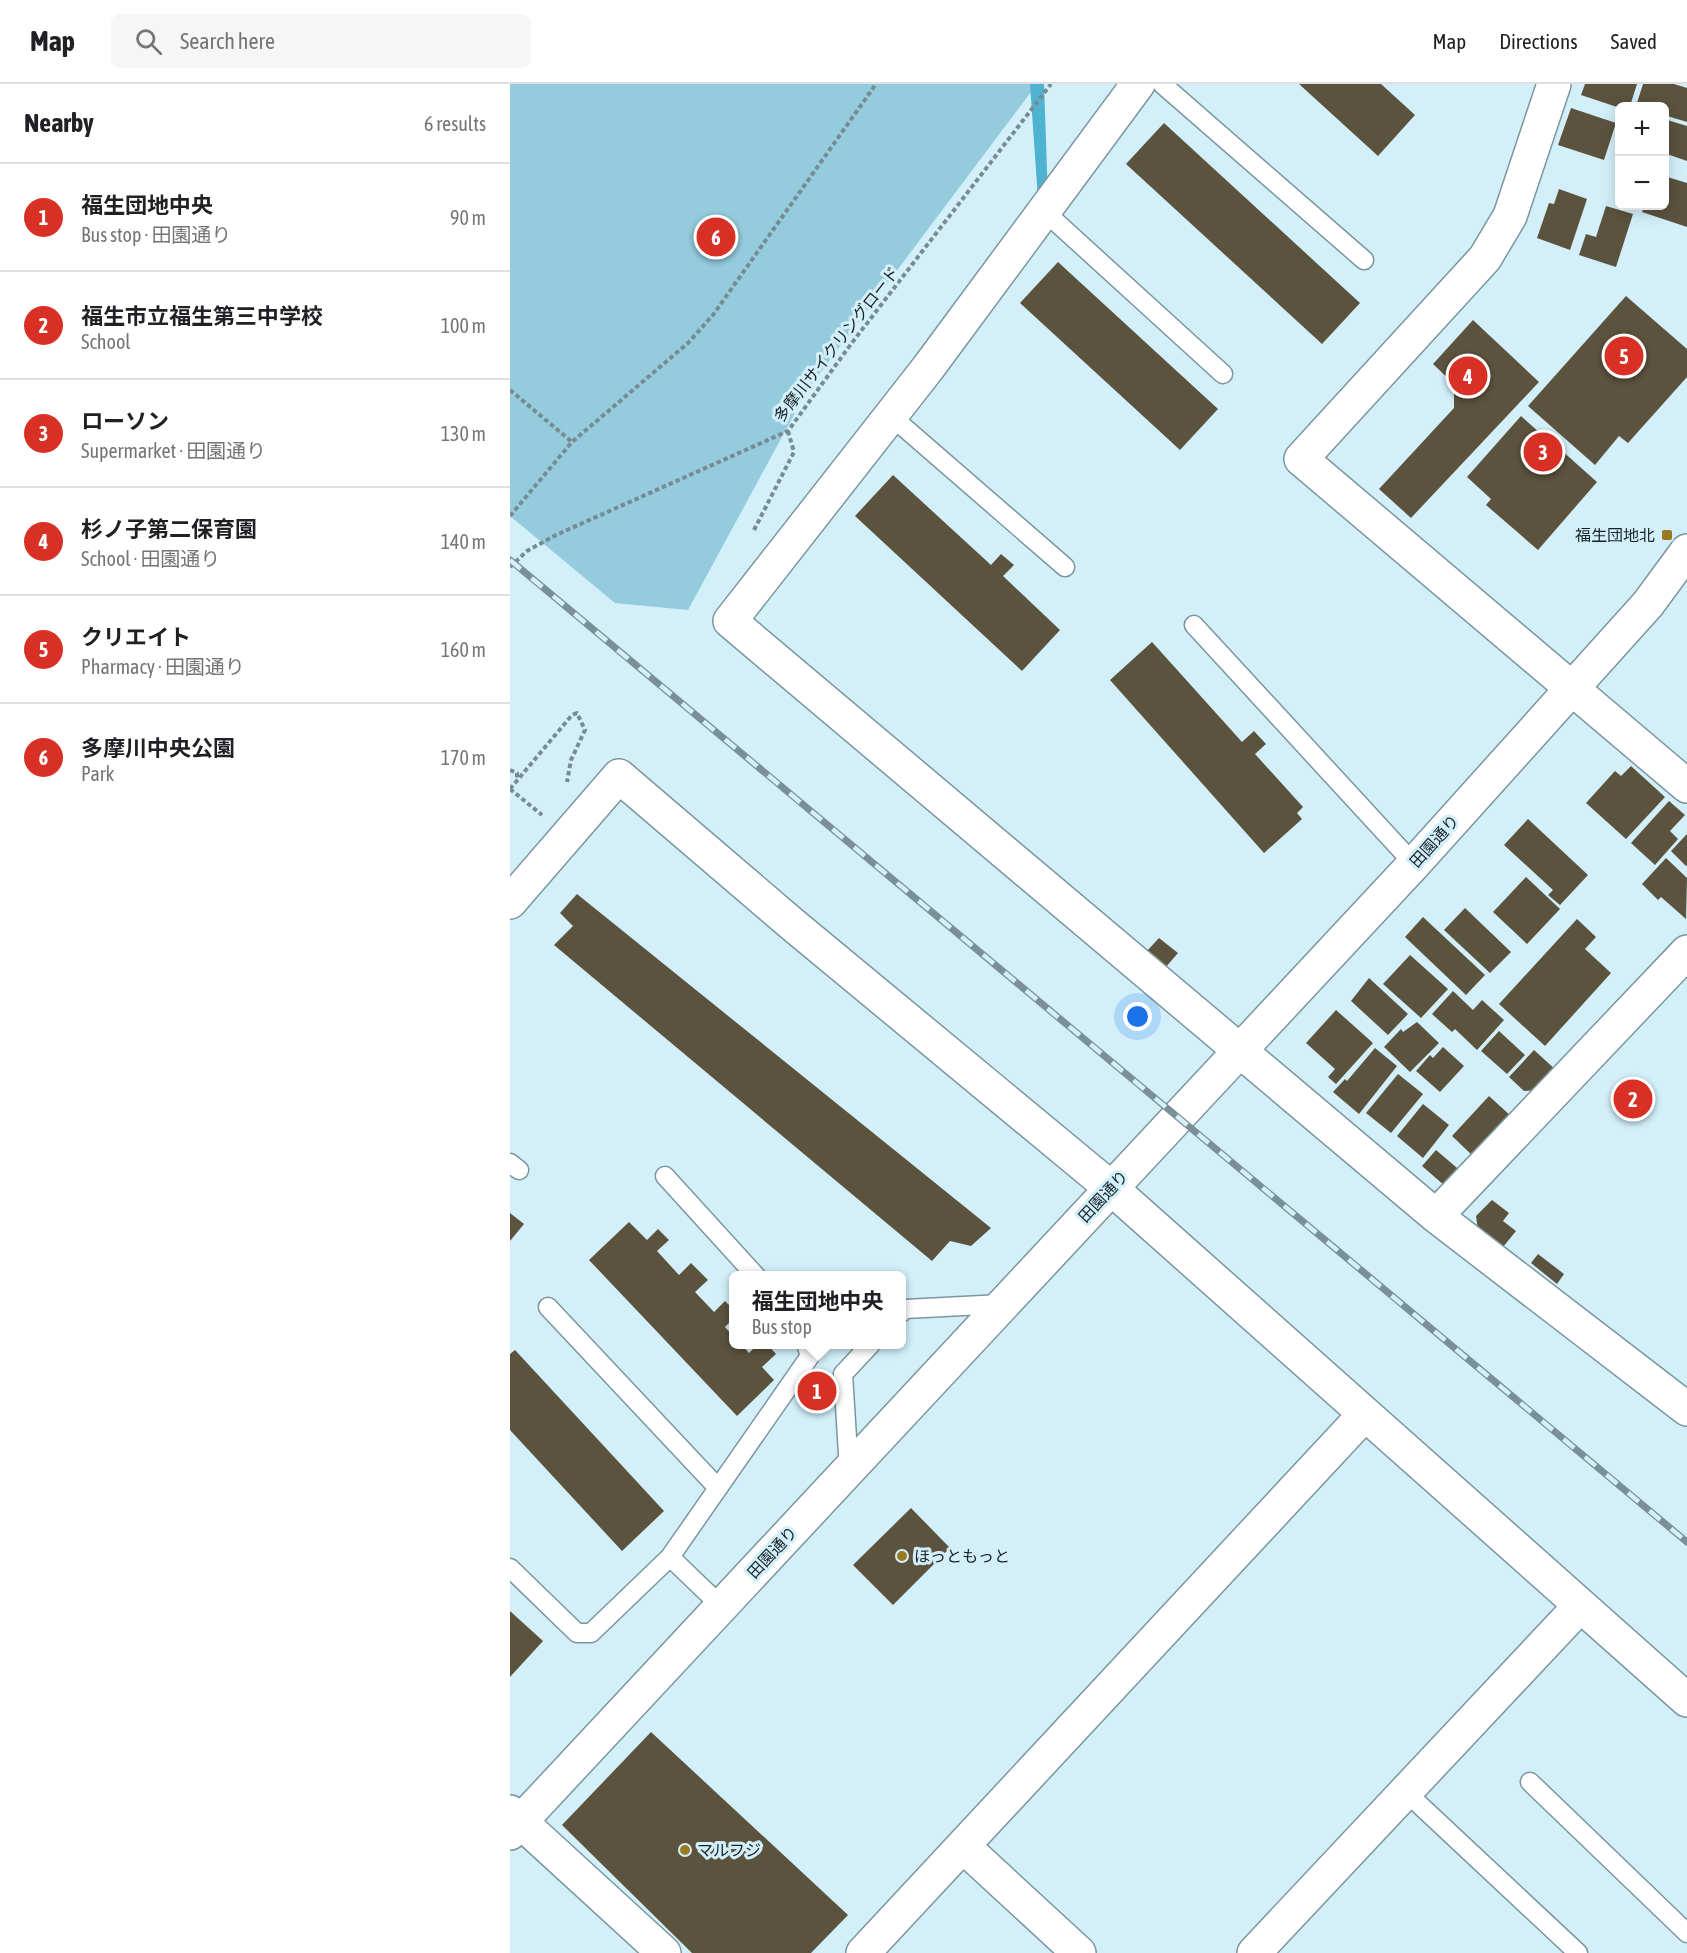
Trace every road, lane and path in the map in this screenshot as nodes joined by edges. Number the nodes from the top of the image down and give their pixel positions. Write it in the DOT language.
graph roads {
  1 [pos="876,84"];
  2 [pos="1050,84"];
  3 [pos="1138,84"];
  4 [pos="1162,84"];
  5 [pos="1554,84"];
  6 [pos="1044,211"];
  7 [pos="1364,260"];
  8 [pos="1223,374"];
  9 [pos="510,390"];
  10 [pos="891,416"];
  11 [pos="572,442"];
  12 [pos="510,516"];
  13 [pos="1687,552"];
  14 [pos="510,567"];
  15 [pos="1065,567"];
  16 [pos="1194,625"];
  17 [pos="1572,686"];
  18 [pos="510,770"];
  19 [pos="517,781"];
  20 [pos="566,783"];
  21 [pos="1687,786"];
  22 [pos="510,789"];
  23 [pos="559,835"];
  24 [pos="1414,864"];
  25 [pos="510,902"];
  26 [pos="1687,952"];
  27 [pos="1239,1050"];
  28 [pos="665,1176"];
  29 [pos="1111,1188"];
  30 [pos="1437,1216"];
  31 [pos="752,1271"];
  32 [pos="1003,1304"];
  33 [pos="548,1307"];
  34 [pos="906,1309"];
  35 [pos="808,1349"];
  36 [pos="866,1349"];
  37 [pos="1687,1409"];
  38 [pos="1365,1414"];
  39 [pos="849,1470"];
  40 [pos="718,1488"];
  41 [pos="670,1557"];
  42 [pos="510,1568"];
  43 [pos="1580,1605"];
  44 [pos="721,1606"];
  45 [pos="1687,1700"];
  46 [pos="1530,1782"];
  47 [pos="1407,1793"];
  48 [pos="514,1822"];
  49 [pos="963,1846"];
  50 [pos="1687,1933"];
  51 [pos="663,1953"];
  52 [pos="863,1953"];
  53 [pos="1079,1953"];
  54 [pos="1254,1953"];
  55 [pos="1578,1953"];
  1 -- 11 [label="path"];
  2 -- 14 [label="path, 多摩川サイクリングロード"];
  3 -- 6 [label="street"];
  4 -- 7 [label="lane"];
  5 -- 17 [label="street"];
  6 -- 8 [label="lane"];
  6 -- 10 [label="street"];
  9 -- 11 [label="path"];
  10 -- 15 [label="lane"];
  10 -- 27 [label="street"];
  11 -- 12 [label="path"];
  13 -- 17 [label="street, 田園通り"];
  16 -- 24 [label="lane"];
  17 -- 21 [label="street"];
  17 -- 24 [label="street, 田園通り"];
  18 -- 19 [label="path"];
  19 -- 20 [label="path"];
  19 -- 22 [label="path"];
  22 -- 23 [label="path"];
  23 -- 25 [label="street"];
  23 -- 29 [label="street"];
  24 -- 27 [label="street, 田園通り"];
  26 -- 30 [label="street"];
  27 -- 29 [label="street, 田園通り"];
  27 -- 30 [label="street"];
  28 -- 31 [label="lane"];
  29 -- 32 [label="street, 田園通り"];
  29 -- 38 [label="street"];
  30 -- 37 [label="street"];
  32 -- 34 [label="lane"];
  32 -- 39 [label="street, 田園通り"];
  33 -- 40 [label="lane"];
  35 -- 40 [label="lane"];
  36 -- 39 [label="lane"];
  38 -- 43 [label="street"];
  38 -- 49 [label="street"];
  39 -- 44 [label="street, 田園通り"];
  40 -- 41 [label="lane"];
  41 -- 42 [label="lane"];
  41 -- 44 [label="lane"];
  43 -- 45 [label="street"];
  43 -- 47 [label="street"];
  44 -- 48 [label="street, 田園通り"];
  46 -- 50 [label="lane"];
  47 -- 54 [label="street"];
  47 -- 55 [label="lane"];
  48 -- 51 [label="street"];
  49 -- 52 [label="street"];
  49 -- 53 [label="street"];
}
